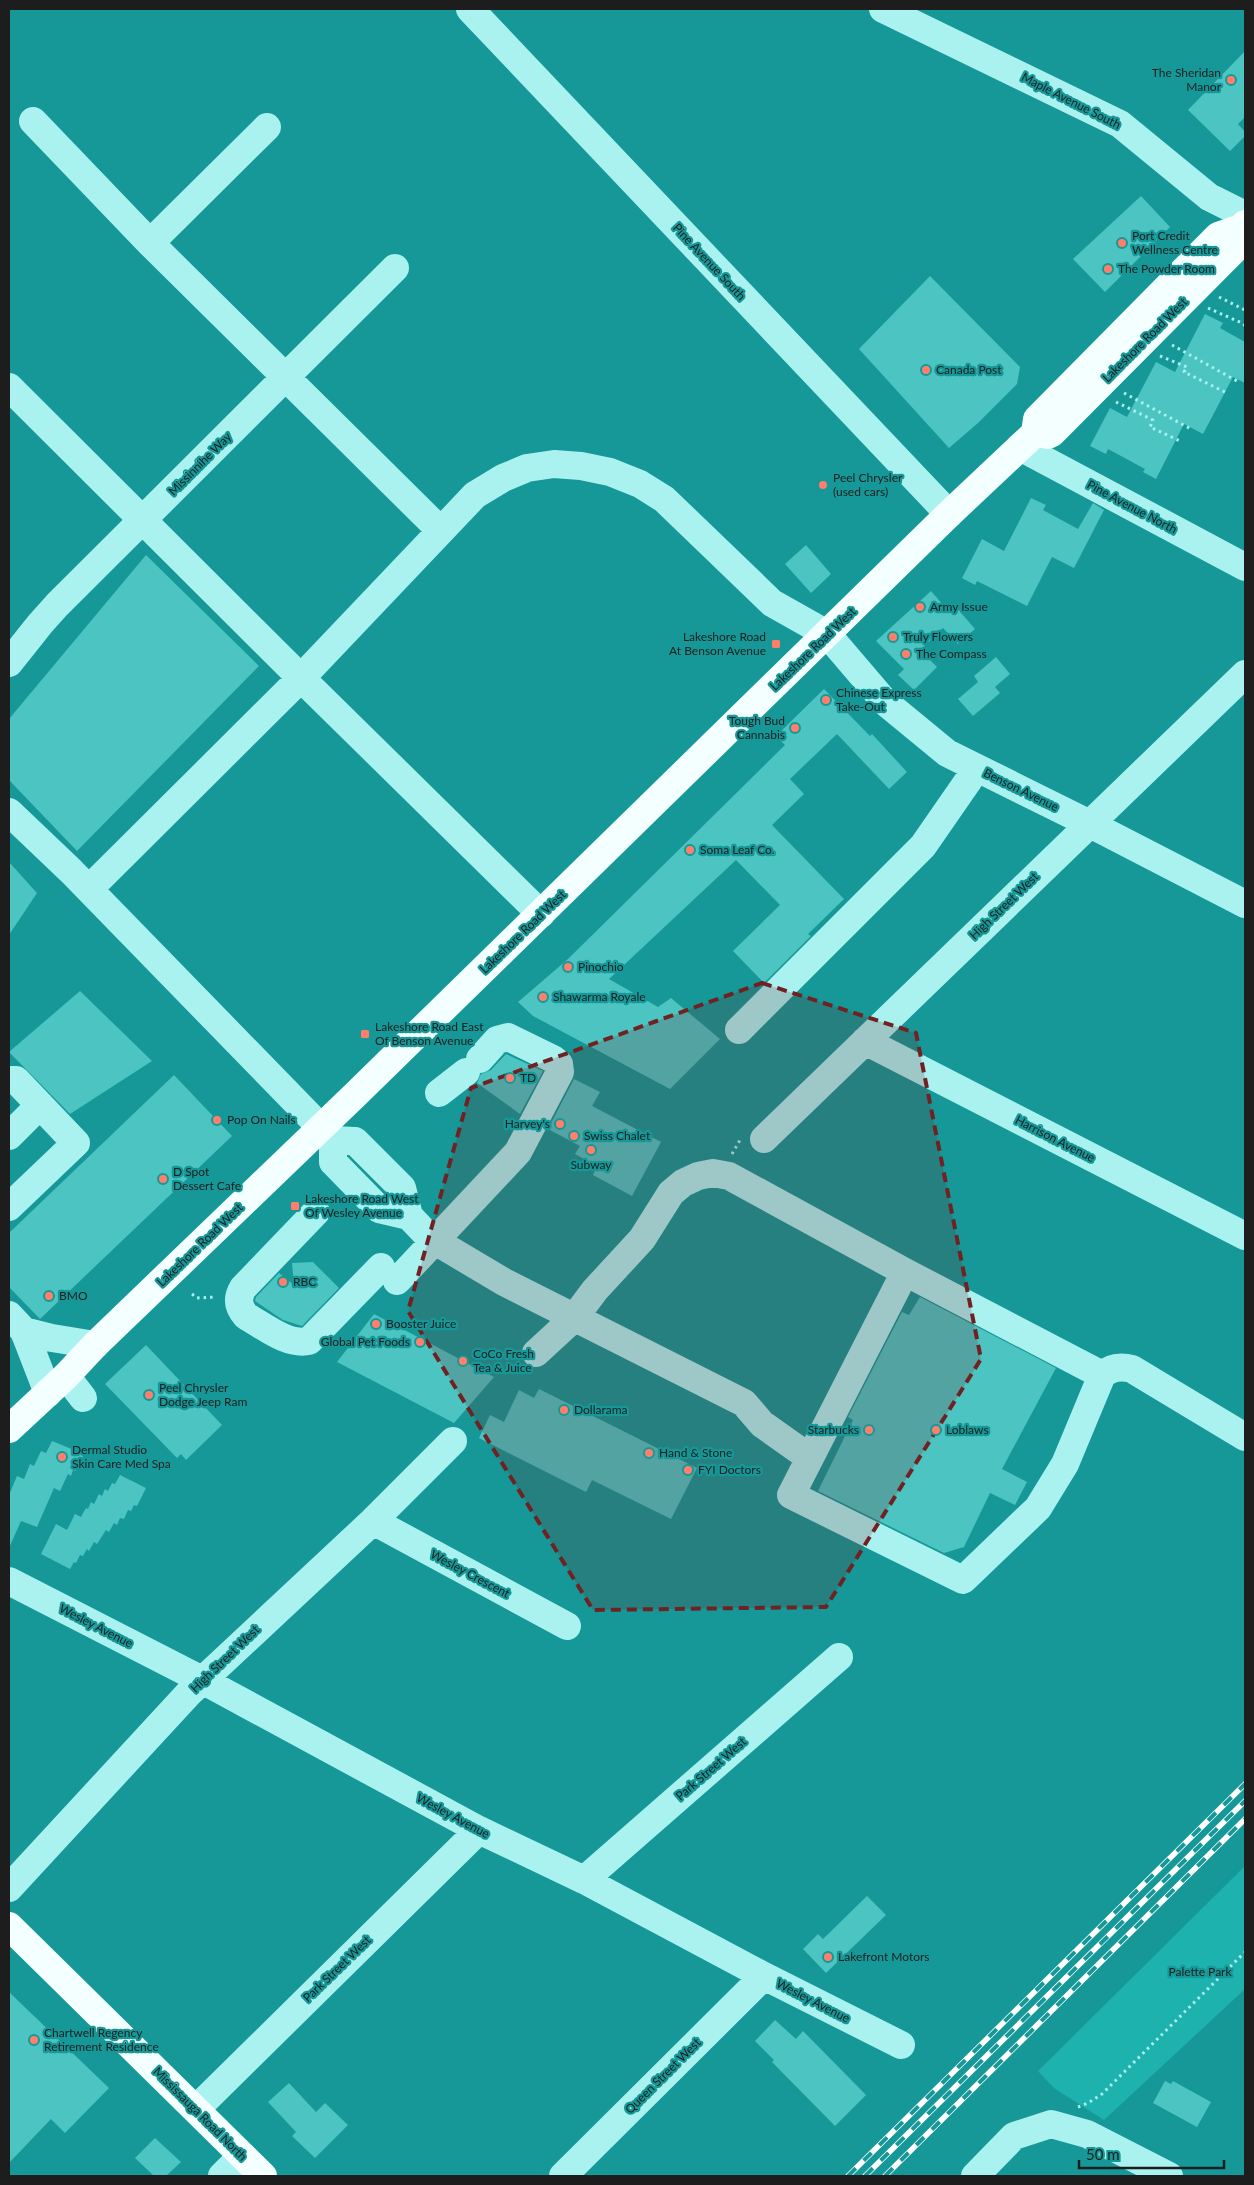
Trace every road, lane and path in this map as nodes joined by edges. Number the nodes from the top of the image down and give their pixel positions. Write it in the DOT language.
graph roads {
  1 [pos="470,9"];
  2 [pos="883,9"];
  3 [pos="33,121"];
  4 [pos="267,127"];
  5 [pos="1244,222"];
  6 [pos="150,244"];
  7 [pos="395,268"];
  8 [pos="1187,298"];
  9 [pos="1245,327"];
  10 [pos="1145,340"];
  11 [pos="285,378"];
  12 [pos="1237,381"];
  13 [pos="9,387"];
  14 [pos="1099,387"];
  15 [pos="1227,393"];
  16 [pos="1191,430"];
  17 [pos="1028,440"];
  18 [pos="1180,441"];
  19 [pos="949,514"];
  20 [pos="144,521"];
  21 [pos="440,530"];
  22 [pos="1245,567"];
  23 [pos="827,634"];
  24 [pos="9,663"];
  25 [pos="1245,674"];
  26 [pos="301,678"];
  27 [pos="977,768"];
  28 [pos="9,812"];
  29 [pos="1090,824"];
  30 [pos="89,888"];
  31 [pos="1245,904"];
  32 [pos="540,914"];
  33 [pos="739,1030"];
  34 [pos="865,1041"];
  35 [pos="9,1080"];
  36 [pos="440,1093"];
  37 [pos="40,1105"];
  38 [pos="327,1134"];
  39 [pos="9,1136"];
  40 [pos="764,1139"];
  41 [pos="721,1174"];
  42 [pos="9,1206"];
  43 [pos="316,1212"];
  44 [pos="1245,1236"];
  45 [pos="435,1241"];
  46 [pos="905,1272"];
  47 [pos="574,1318"];
  48 [pos="16,1323"];
  49 [pos="95,1345"];
  50 [pos="536,1353"];
  51 [pos="1102,1375"];
  52 [pos="57,1384"];
  53 [pos="83,1398"];
  54 [pos="9,1429"];
  55 [pos="1245,1437"];
  56 [pos="453,1441"];
  57 [pos="810,1458"];
  58 [pos="373,1521"];
  59 [pos="9,1581"];
  60 [pos="566,1626"];
  61 [pos="839,1657"];
  62 [pos="202,1680"];
  63 [pos="479,1830"];
  64 [pos="584,1880"];
  65 [pos="9,1888"];
  66 [pos="9,1926"];
  67 [pos="1245,1952"];
  68 [pos="764,1976"];
  69 [pos="900,2045"];
  70 [pos="196,2108"];
  71 [pos="1072,2109"];
  72 [pos="242,2156"];
  73 [pos="222,2176"];
  74 [pos="263,2176"];
  75 [pos="563,2176"];
  76 [pos="976,2176"];
  77 [pos="1169,2176"];
  1 -- 19 [label="street, Pine Avenue South"];
  2 -- 5 [label="street, Maple Avenue South"];
  3 -- 6 [label="street"];
  4 -- 6 [label="street"];
  5 -- 8 [label="main road, Lakeshore Road West"];
  5 -- 17 [label="main road, Lakeshore Road West"];
  6 -- 11 [label="street"];
  7 -- 11 [label="street, Missinnihe Way"];
  8 -- 9 [label="path"];
  8 -- 10 [label="main road, Lakeshore Road West"];
  10 -- 12 [label="path"];
  10 -- 14 [label="main road, Lakeshore Road West"];
  10 -- 15 [label="path"];
  11 -- 20 [label="street, Missinnihe Way"];
  11 -- 21 [label="street"];
  13 -- 20 [label="street"];
  14 -- 16 [label="path"];
  14 -- 17 [label="main road, Lakeshore Road West"];
  14 -- 18 [label="path"];
  17 -- 19 [label="main road, Lakeshore Road West"];
  17 -- 22 [label="street, Pine Avenue North"];
  19 -- 23 [label="main road, Lakeshore Road West"];
  20 -- 24 [label="street, Missinnihe Way"];
  20 -- 26 [label="street"];
  21 -- 23 [label="street"];
  21 -- 26 [label="street"];
  23 -- 27 [label="street, Benson Avenue"];
  23 -- 32 [label="main road, Lakeshore Road West"];
  25 -- 29 [label="street, High Street West"];
  26 -- 30 [label="street"];
  26 -- 32 [label="street"];
  27 -- 29 [label="street, Benson Avenue"];
  27 -- 33 [label="street"];
  28 -- 30 [label="street"];
  29 -- 31 [label="street, Benson Avenue"];
  29 -- 34 [label="street, High Street West"];
  30 -- 38 [label="street"];
  32 -- 38 [label="main road, Lakeshore Road West"];
  34 -- 40 [label="street, High Street West"];
  34 -- 44 [label="street, Harrison Avenue"];
  35 -- 37 [label="street"];
  36 -- 45 [label="street"];
  37 -- 39 [label="street"];
  37 -- 42 [label="street"];
  38 -- 45 [label="street"];
  38 -- 49 [label="main road, Lakeshore Road West"];
  40 -- 41 [label="path"];
  41 -- 46 [label="street"];
  41 -- 47 [label="street"];
  43 -- 45 [label="street"];
  45 -- 47 [label="street"];
  46 -- 51 [label="street"];
  46 -- 57 [label="street"];
  47 -- 50 [label="street"];
  47 -- 57 [label="street"];
  48 -- 49 [label="street"];
  48 -- 52 [label="street"];
  49 -- 52 [label="main road, Lakeshore Road West"];
  51 -- 55 [label="street"];
  51 -- 57 [label="street"];
  52 -- 53 [label="street"];
  52 -- 54 [label="main road, Lakeshore Road West"];
  56 -- 58 [label="street, High Street West"];
  58 -- 60 [label="street, Wesley Crescent"];
  58 -- 62 [label="street, High Street West"];
  59 -- 62 [label="street, Wesley Avenue"];
  61 -- 64 [label="street, Park Street West"];
  62 -- 63 [label="street, Wesley Avenue"];
  62 -- 65 [label="street, High Street West"];
  63 -- 64 [label="street, Wesley Avenue"];
  63 -- 70 [label="street, Park Street West"];
  64 -- 68 [label="street, Wesley Avenue"];
  66 -- 70 [label="main road, Mississauga Road North"];
  67 -- 71 [label="path"];
  68 -- 69 [label="street, Wesley Avenue"];
  68 -- 75 [label="street, Queen Street West"];
  70 -- 72 [label="main road, Mississauga Road North"];
  72 -- 73 [label="street"];
  72 -- 74 [label="main road, Mississauga Road North"];
  76 -- 77 [label="street"];
}
